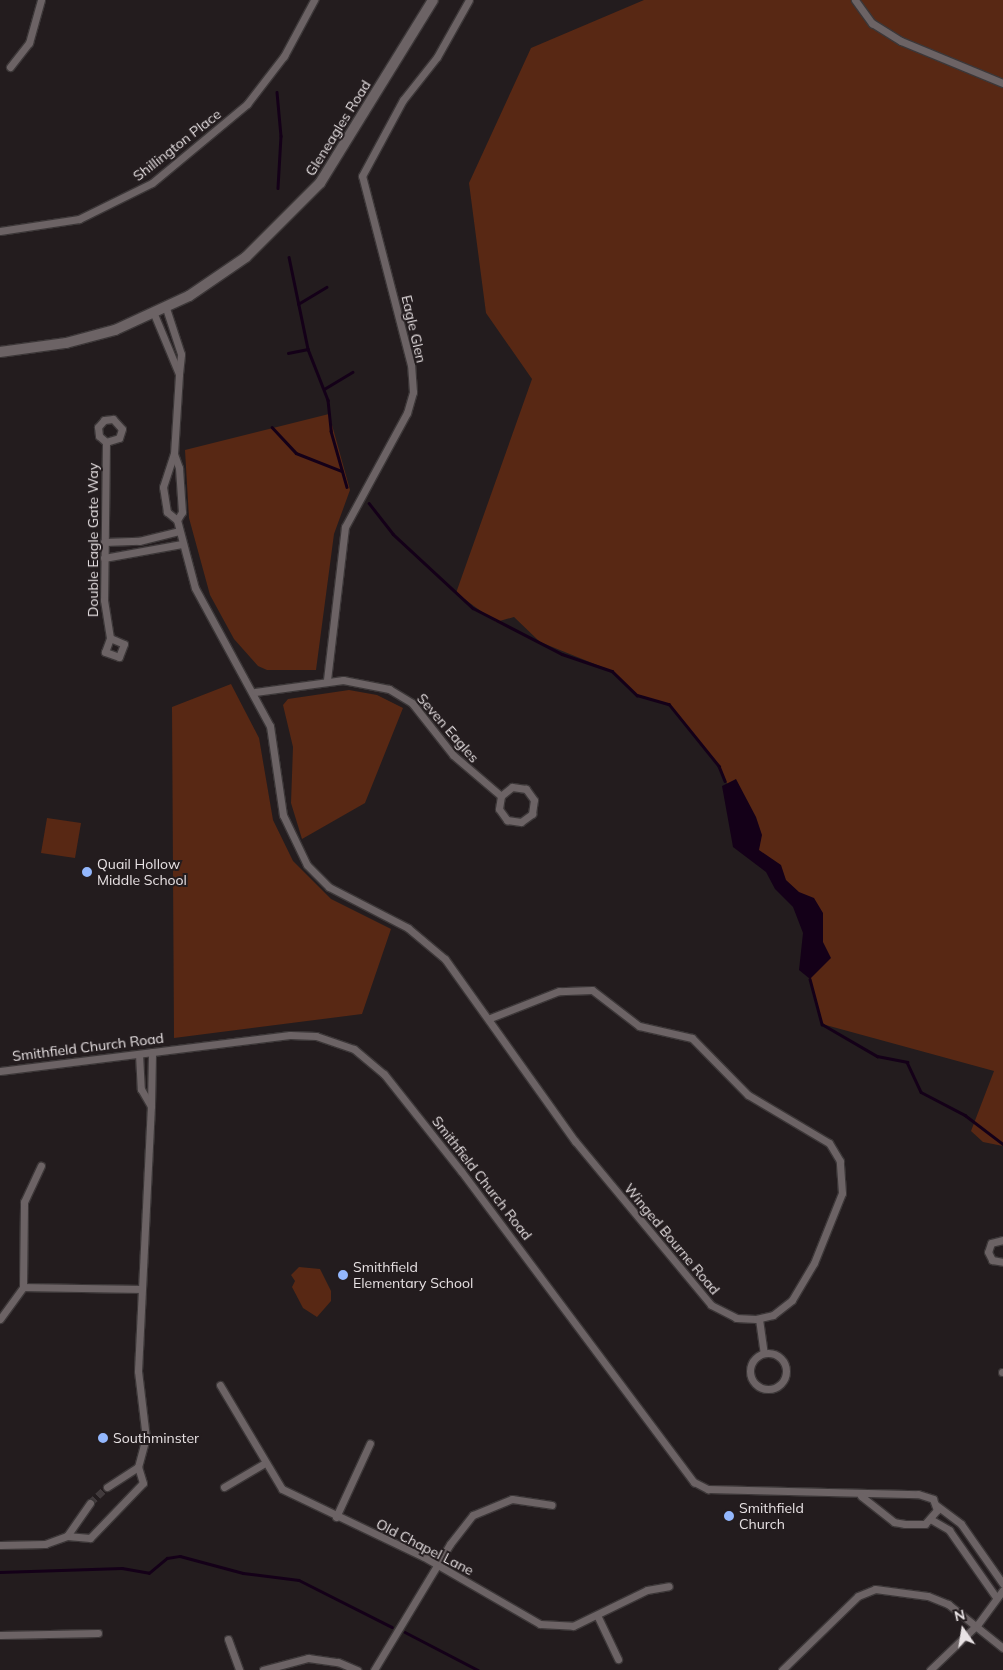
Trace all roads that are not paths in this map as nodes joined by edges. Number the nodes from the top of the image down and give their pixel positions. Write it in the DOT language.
graph roads {
  1 [pos="41,0"];
  2 [pos="314,0"];
  3 [pos="434,0"];
  4 [pos="469,0"];
  5 [pos="855,0"];
  6 [pos="10,67"];
  7 [pos="1003,84"];
  8 [pos="0,231"];
  9 [pos="166,308"];
  10 [pos="154,314"];
  11 [pos="0,352"];
  12 [pos="179,374"];
  13 [pos="106,442"];
  14 [pos="174,454"];
  15 [pos="177,520"];
  16 [pos="179,531"];
  17 [pos="104,542"];
  18 [pos="182,544"];
  19 [pos="104,558"];
  20 [pos="110,638"];
  21 [pos="328,680"];
  22 [pos="254,692"];
  23 [pos="501,796"];
  24 [pos="488,1019"];
  25 [pos="152,1052"];
  26 [pos="139,1054"];
  27 [pos="0,1070"];
  28 [pos="151,1106"];
  29 [pos="41,1166"];
  30 [pos="1003,1240"];
  31 [pos="1003,1262"];
  32 [pos="23,1287"];
  33 [pos="140,1289"];
  34 [pos="0,1319"];
  35 [pos="759,1319"];
  36 [pos="764,1353"];
  37 [pos="220,1385"];
  38 [pos="370,1442"];
  39 [pos="263,1464"];
  40 [pos="138,1467"];
  41 [pos="107,1487"];
  42 [pos="224,1487"];
  43 [pos="861,1496"];
  44 [pos="90,1503"];
  45 [pos="552,1505"];
  46 [pos="936,1505"];
  47 [pos="336,1518"];
  48 [pos="932,1520"];
  49 [pos="67,1536"];
  50 [pos="0,1545"];
  51 [pos="437,1564"];
  52 [pos="1003,1584"];
  53 [pos="669,1586"];
  54 [pos="1003,1590"];
  55 [pos="996,1597"];
  56 [pos="597,1615"];
  57 [pos="978,1624"];
  58 [pos="98,1633"];
  59 [pos="0,1635"];
  60 [pos="228,1639"];
  61 [pos="1003,1648"];
  62 [pos="618,1659"];
  63 [pos="239,1670"];
  64 [pos="263,1670"];
  65 [pos="357,1670"];
  66 [pos="374,1670"];
  67 [pos="782,1670"];
  68 [pos="930,1670"];
  1 -- 6 [label="street"];
  2 -- 8 [label="street, Shillington Place"];
  3 -- 9 [label="street, Gleneagles Road"];
  4 -- 21 [label="street, Eagle Glen"];
  5 -- 7 [label="street"];
  9 -- 10 [label="street, Gleneagles Road"];
  9 -- 12 [label="street, Winged Bourne Road"];
  10 -- 11 [label="street, Gleneagles Road"];
  10 -- 12 [label="street, Winged Bourne Road"];
  12 -- 14 [label="street, Winged Bourne Road"];
  13 -- 17 [label="street, Double Eagle Gate Way"];
  14 -- 15 [label="street, Winged Bourne Road"];
  14 -- 15 [label="street, Winged Bourne Road"];
  15 -- 16 [label="street, Winged Bourne Road"];
  16 -- 17 [label="street"];
  16 -- 18 [label="street, Winged Bourne Road"];
  17 -- 19 [label="street, Double Eagle Gate Way"];
  18 -- 19 [label="street"];
  18 -- 22 [label="street, Winged Bourne Road"];
  19 -- 20 [label="street, Double Eagle Gate Way"];
  21 -- 22 [label="street, Seven Eagles"];
  21 -- 23 [label="street, Seven Eagles"];
  22 -- 24 [label="street, Winged Bourne Road"];
  23 -- 23 [label="street"];
  24 -- 35 [label="street, Winged Bourne Road"];
  24 -- 35 [label="street"];
  25 -- 26 [label="street, Smithfield Church Road"];
  25 -- 28 [label="street"];
  25 -- 43 [label="street, Smithfield Church Road"];
  26 -- 27 [label="street, Smithfield Church Road"];
  26 -- 28 [label="street"];
  28 -- 33 [label="street"];
  29 -- 32 [label="street"];
  30 -- 31 [label="street"];
  32 -- 33 [label="street"];
  32 -- 34 [label="street"];
  33 -- 40 [label="street"];
  35 -- 36 [label="street"];
  36 -- 36 [label="street"];
  37 -- 39 [label="street, Old Chapel Lane"];
  38 -- 47 [label="street"];
  39 -- 42 [label="street"];
  39 -- 47 [label="street, Old Chapel Lane"];
  40 -- 41 [label="street"];
  40 -- 49 [label="street"];
  43 -- 46 [label="street, Smithfield Church Road"];
  43 -- 48 [label="street"];
  44 -- 49 [label="street"];
  45 -- 51 [label="street"];
  46 -- 48 [label="street"];
  46 -- 52 [label="street, Smithfield Church Road"];
  47 -- 51 [label="street, Old Chapel Lane"];
  48 -- 55 [label="street"];
  49 -- 50 [label="street"];
  51 -- 56 [label="street, Old Chapel Lane"];
  51 -- 66 [label="street"];
  53 -- 56 [label="street, Old Chapel Lane"];
  54 -- 55 [label="street"];
  55 -- 57 [label="street"];
  56 -- 62 [label="street"];
  57 -- 61 [label="street"];
  57 -- 67 [label="street"];
  57 -- 68 [label="street"];
  58 -- 59 [label="street"];
  60 -- 63 [label="street"];
  64 -- 65 [label="street"];
}
